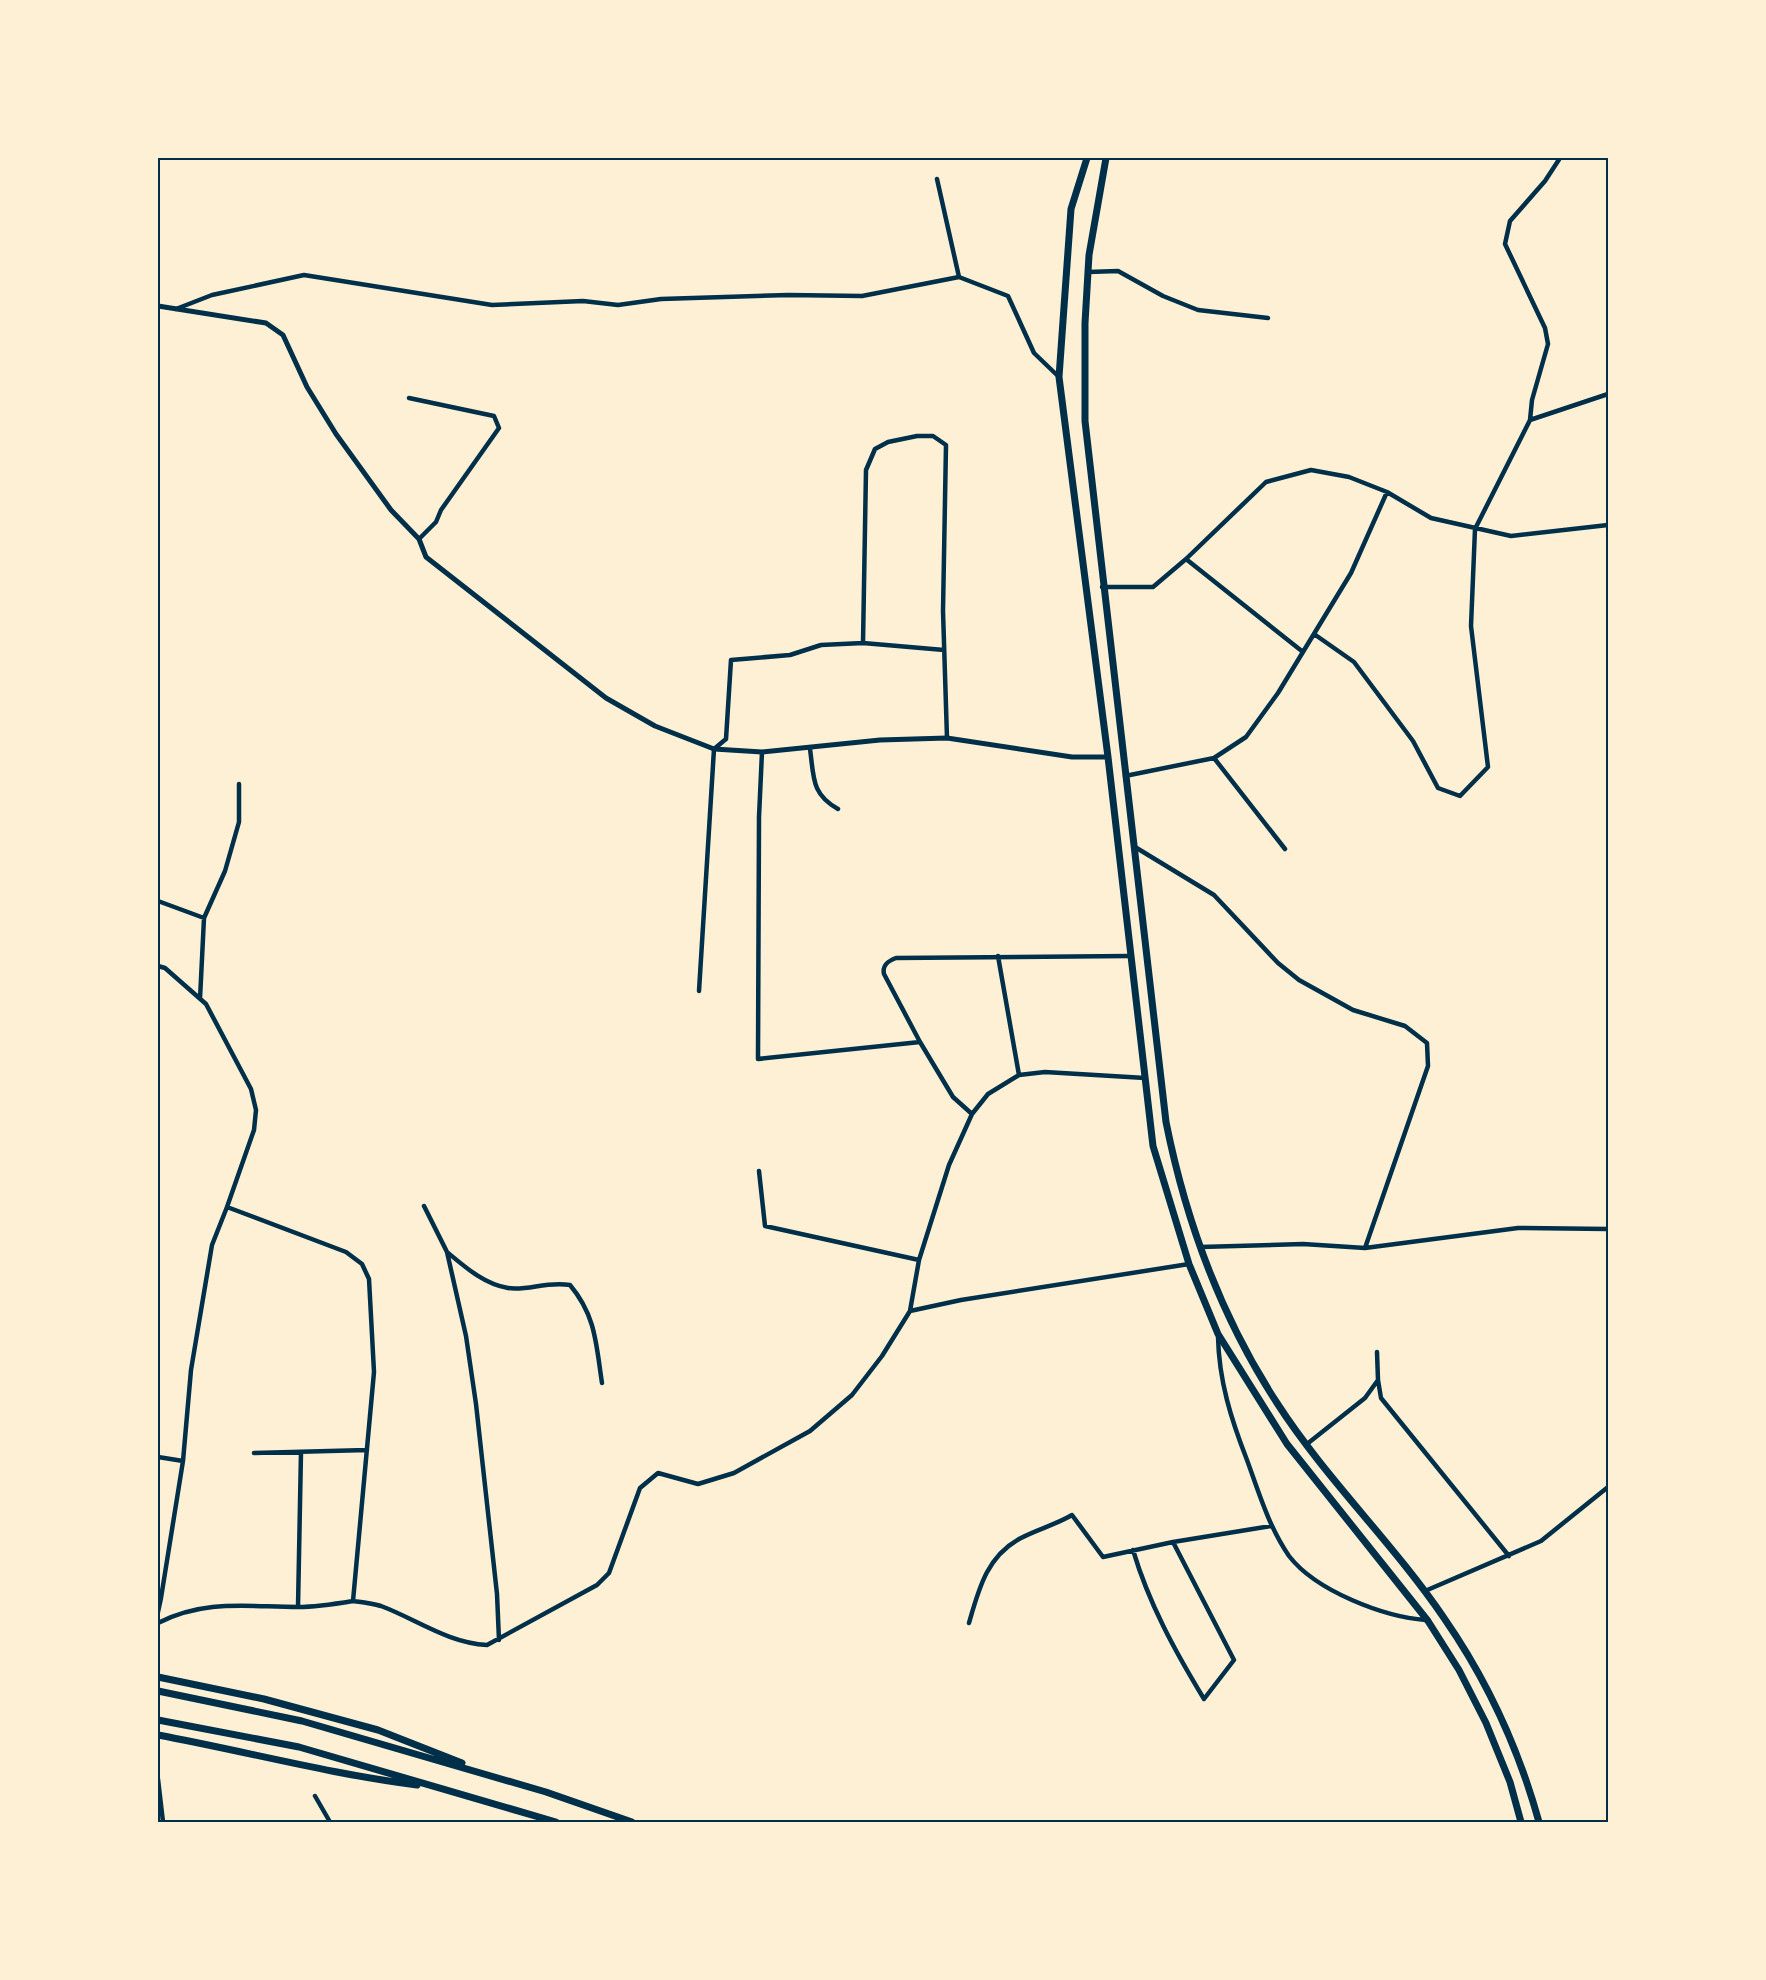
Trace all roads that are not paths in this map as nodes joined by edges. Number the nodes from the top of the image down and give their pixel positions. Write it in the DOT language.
graph roads {
  1 [pos="1087,158"];
  2 [pos="1106,158"];
  3 [pos="1560,158"];
  4 [pos="938,179"];
  5 [pos="1088,272"];
  6 [pos="958,277"];
  7 [pos="158,306"];
  8 [pos="176,309"];
  9 [pos="1268,318"];
  10 [pos="1059,377"];
  11 [pos="1608,394"];
  12 [pos="410,398"];
  13 [pos="1530,420"];
  14 [pos="1387,492"];
  15 [pos="1608,525"];
  16 [pos="1475,529"];
  17 [pos="419,539"];
  18 [pos="1186,559"];
  19 [pos="1102,587"];
  20 [pos="1314,634"];
  21 [pos="863,644"];
  22 [pos="944,650"];
  23 [pos="1303,652"];
  24 [pos="947,738"];
  25 [pos="714,749"];
  26 [pos="810,749"];
  27 [pos="762,752"];
  28 [pos="1108,757"];
  29 [pos="1214,758"];
  30 [pos="1125,776"];
  31 [pos="239,784"];
  32 [pos="838,810"];
  33 [pos="1135,847"];
  34 [pos="1285,849"];
  35 [pos="158,901"];
  36 [pos="204,918"];
  37 [pos="998,956"];
  38 [pos="1129,956"];
  39 [pos="158,966"];
  40 [pos="699,991"];
  41 [pos="200,999"];
  42 [pos="920,1042"];
  43 [pos="1019,1075"];
  44 [pos="1144,1078"];
  45 [pos="972,1114"];
  46 [pos="759,1171"];
  47 [pos="424,1206"];
  48 [pos="227,1207"];
  49 [pos="1608,1228"];
  50 [pos="1200,1247"];
  51 [pos="1365,1248"];
  52 [pos="447,1252"];
  53 [pos="919,1260"];
  54 [pos="1189,1264"];
  55 [pos="910,1311"];
  56 [pos="1218,1334"];
  57 [pos="1377,1352"];
  58 [pos="1378,1380"];
  59 [pos="602,1383"];
  60 [pos="1307,1444"];
  61 [pos="367,1450"];
  62 [pos="301,1452"];
  63 [pos="254,1453"];
  64 [pos="158,1457"];
  65 [pos="183,1461"];
  66 [pos="1608,1488"];
  67 [pos="1271,1526"];
  68 [pos="1173,1542"];
  69 [pos="1133,1550"];
  70 [pos="1509,1556"];
  71 [pos="1425,1592"];
  72 [pos="159,1598"];
  73 [pos="353,1600"];
  74 [pos="298,1607"];
  75 [pos="158,1612"];
  76 [pos="1428,1620"];
  77 [pos="158,1623"];
  78 [pos="969,1623"];
  79 [pos="499,1640"];
  80 [pos="158,1677"];
  81 [pos="158,1691"];
  82 [pos="158,1720"];
  83 [pos="158,1735"];
  84 [pos="158,1779"];
  85 [pos="500,1779"];
  86 [pos="442,1789"];
  87 [pos="315,1796"];
  88 [pos="159,1806"];
  89 [pos="163,1822"];
  90 [pos="330,1822"];
  91 [pos="556,1822"];
  92 [pos="632,1822"];
  93 [pos="1521,1822"];
  94 [pos="1539,1822"];
  1 -- 10 [label="highway"];
  2 -- 5 [label="highway"];
  3 -- 13 [label="street"];
  4 -- 6 [label="street"];
  5 -- 9 [label="street"];
  5 -- 19 [label="highway"];
  6 -- 8 [label="street"];
  6 -- 10 [label="street"];
  7 -- 8 [label="street"];
  8 -- 17 [label="street"];
  10 -- 28 [label="highway"];
  11 -- 13 [label="street"];
  12 -- 17 [label="street"];
  13 -- 16 [label="street"];
  14 -- 16 [label="street"];
  14 -- 18 [label="street"];
  14 -- 20 [label="street"];
  15 -- 16 [label="street"];
  16 -- 20 [label="street"];
  17 -- 25 [label="street"];
  18 -- 19 [label="street"];
  18 -- 23 [label="street"];
  19 -- 30 [label="highway"];
  20 -- 23 [label="street"];
  21 -- 22 [label="street"];
  21 -- 22 [label="street"];
  21 -- 25 [label="street"];
  22 -- 24 [label="street"];
  23 -- 29 [label="street"];
  24 -- 26 [label="street"];
  24 -- 28 [label="street"];
  25 -- 27 [label="street"];
  25 -- 40 [label="street"];
  26 -- 27 [label="street"];
  26 -- 32 [label="street"];
  27 -- 42 [label="street"];
  28 -- 38 [label="highway"];
  29 -- 30 [label="street"];
  29 -- 34 [label="street"];
  30 -- 33 [label="highway"];
  31 -- 36 [label="street"];
  33 -- 50 [label="highway"];
  33 -- 51 [label="street"];
  35 -- 36 [label="street"];
  36 -- 41 [label="street"];
  37 -- 38 [label="street"];
  37 -- 42 [label="street"];
  37 -- 43 [label="street"];
  38 -- 44 [label="highway"];
  39 -- 41 [label="street"];
  41 -- 48 [label="street"];
  42 -- 45 [label="street"];
  43 -- 44 [label="street"];
  43 -- 45 [label="street"];
  44 -- 54 [label="highway"];
  45 -- 53 [label="street"];
  46 -- 53 [label="street"];
  47 -- 52 [label="street"];
  48 -- 61 [label="street"];
  48 -- 65 [label="street"];
  49 -- 51 [label="street"];
  50 -- 51 [label="street"];
  50 -- 60 [label="highway"];
  52 -- 59 [label="street"];
  52 -- 79 [label="street"];
  53 -- 55 [label="street"];
  54 -- 55 [label="street"];
  54 -- 56 [label="highway"];
  55 -- 79 [label="street"];
  56 -- 67 [label="street"];
  56 -- 76 [label="highway"];
  57 -- 58 [label="street"];
  58 -- 60 [label="street"];
  58 -- 70 [label="street"];
  60 -- 71 [label="highway"];
  61 -- 62 [label="street"];
  61 -- 73 [label="street"];
  62 -- 63 [label="street"];
  62 -- 74 [label="street"];
  64 -- 65 [label="street"];
  65 -- 72 [label="street"];
  66 -- 70 [label="street"];
  67 -- 68 [label="street"];
  67 -- 76 [label="street"];
  68 -- 69 [label="street"];
  68 -- 69 [label="street"];
  69 -- 78 [label="street"];
  70 -- 71 [label="street"];
  71 -- 94 [label="highway"];
  72 -- 75 [label="street"];
  73 -- 74 [label="street"];
  73 -- 79 [label="street"];
  74 -- 77 [label="street"];
  76 -- 93 [label="highway"];
  80 -- 85 [label="highway"];
  81 -- 85 [label="highway"];
  82 -- 86 [label="highway"];
  83 -- 86 [label="highway"];
  84 -- 88 [label="street"];
  85 -- 92 [label="highway"];
  86 -- 91 [label="highway"];
  87 -- 90 [label="street"];
  88 -- 89 [label="street"];
}
